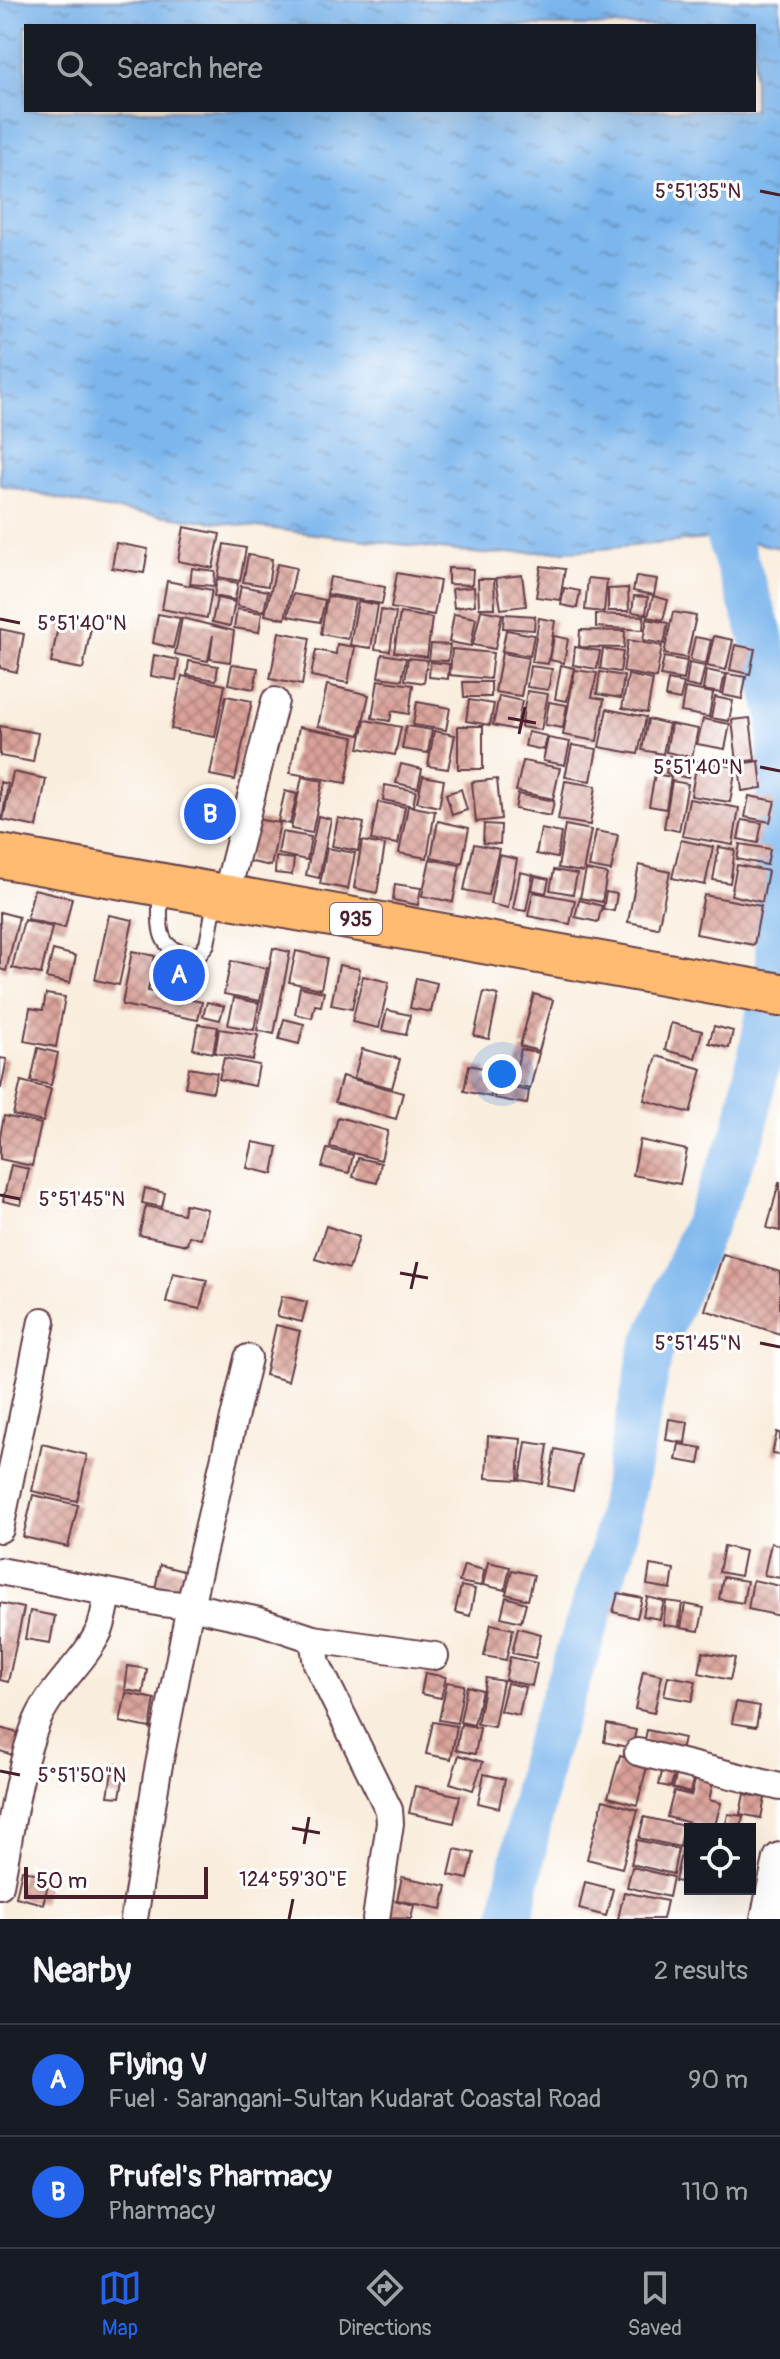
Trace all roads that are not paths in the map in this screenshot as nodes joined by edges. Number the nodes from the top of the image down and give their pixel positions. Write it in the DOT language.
graph roads {
  1 [pos="275,701"];
  2 [pos="0,856"];
  3 [pos="160,884"];
  4 [pos="222,895"];
  5 [pos="780,995"];
  6 [pos="42,1321"];
  7 [pos="248,1358"];
  8 [pos="0,1529"];
  9 [pos="0,1571"];
  10 [pos="108,1593"];
  11 [pos="190,1606"];
  12 [pos="313,1639"];
  13 [pos="435,1656"];
  14 [pos="638,1752"];
  15 [pos="780,1787"];
  16 [pos="780,1859"];
  17 [pos="0,1885"];
  18 [pos="134,1919"];
  19 [pos="376,1919"];
  20 [pos="767,1919"];
  1 -- 4 [label="street"];
  2 -- 3 [label="main road, 935"];
  3 -- 4 [label="main road, 935"];
  3 -- 4 [label="lane"];
  4 -- 5 [label="main road, 935"];
  6 -- 8 [label="street"];
  7 -- 11 [label="street"];
  9 -- 10 [label="street"];
  10 -- 11 [label="street"];
  10 -- 17 [label="street"];
  11 -- 12 [label="street"];
  11 -- 18 [label="street"];
  12 -- 13 [label="street"];
  12 -- 19 [label="street"];
  14 -- 15 [label="street"];
  16 -- 20 [label="street"];
}
